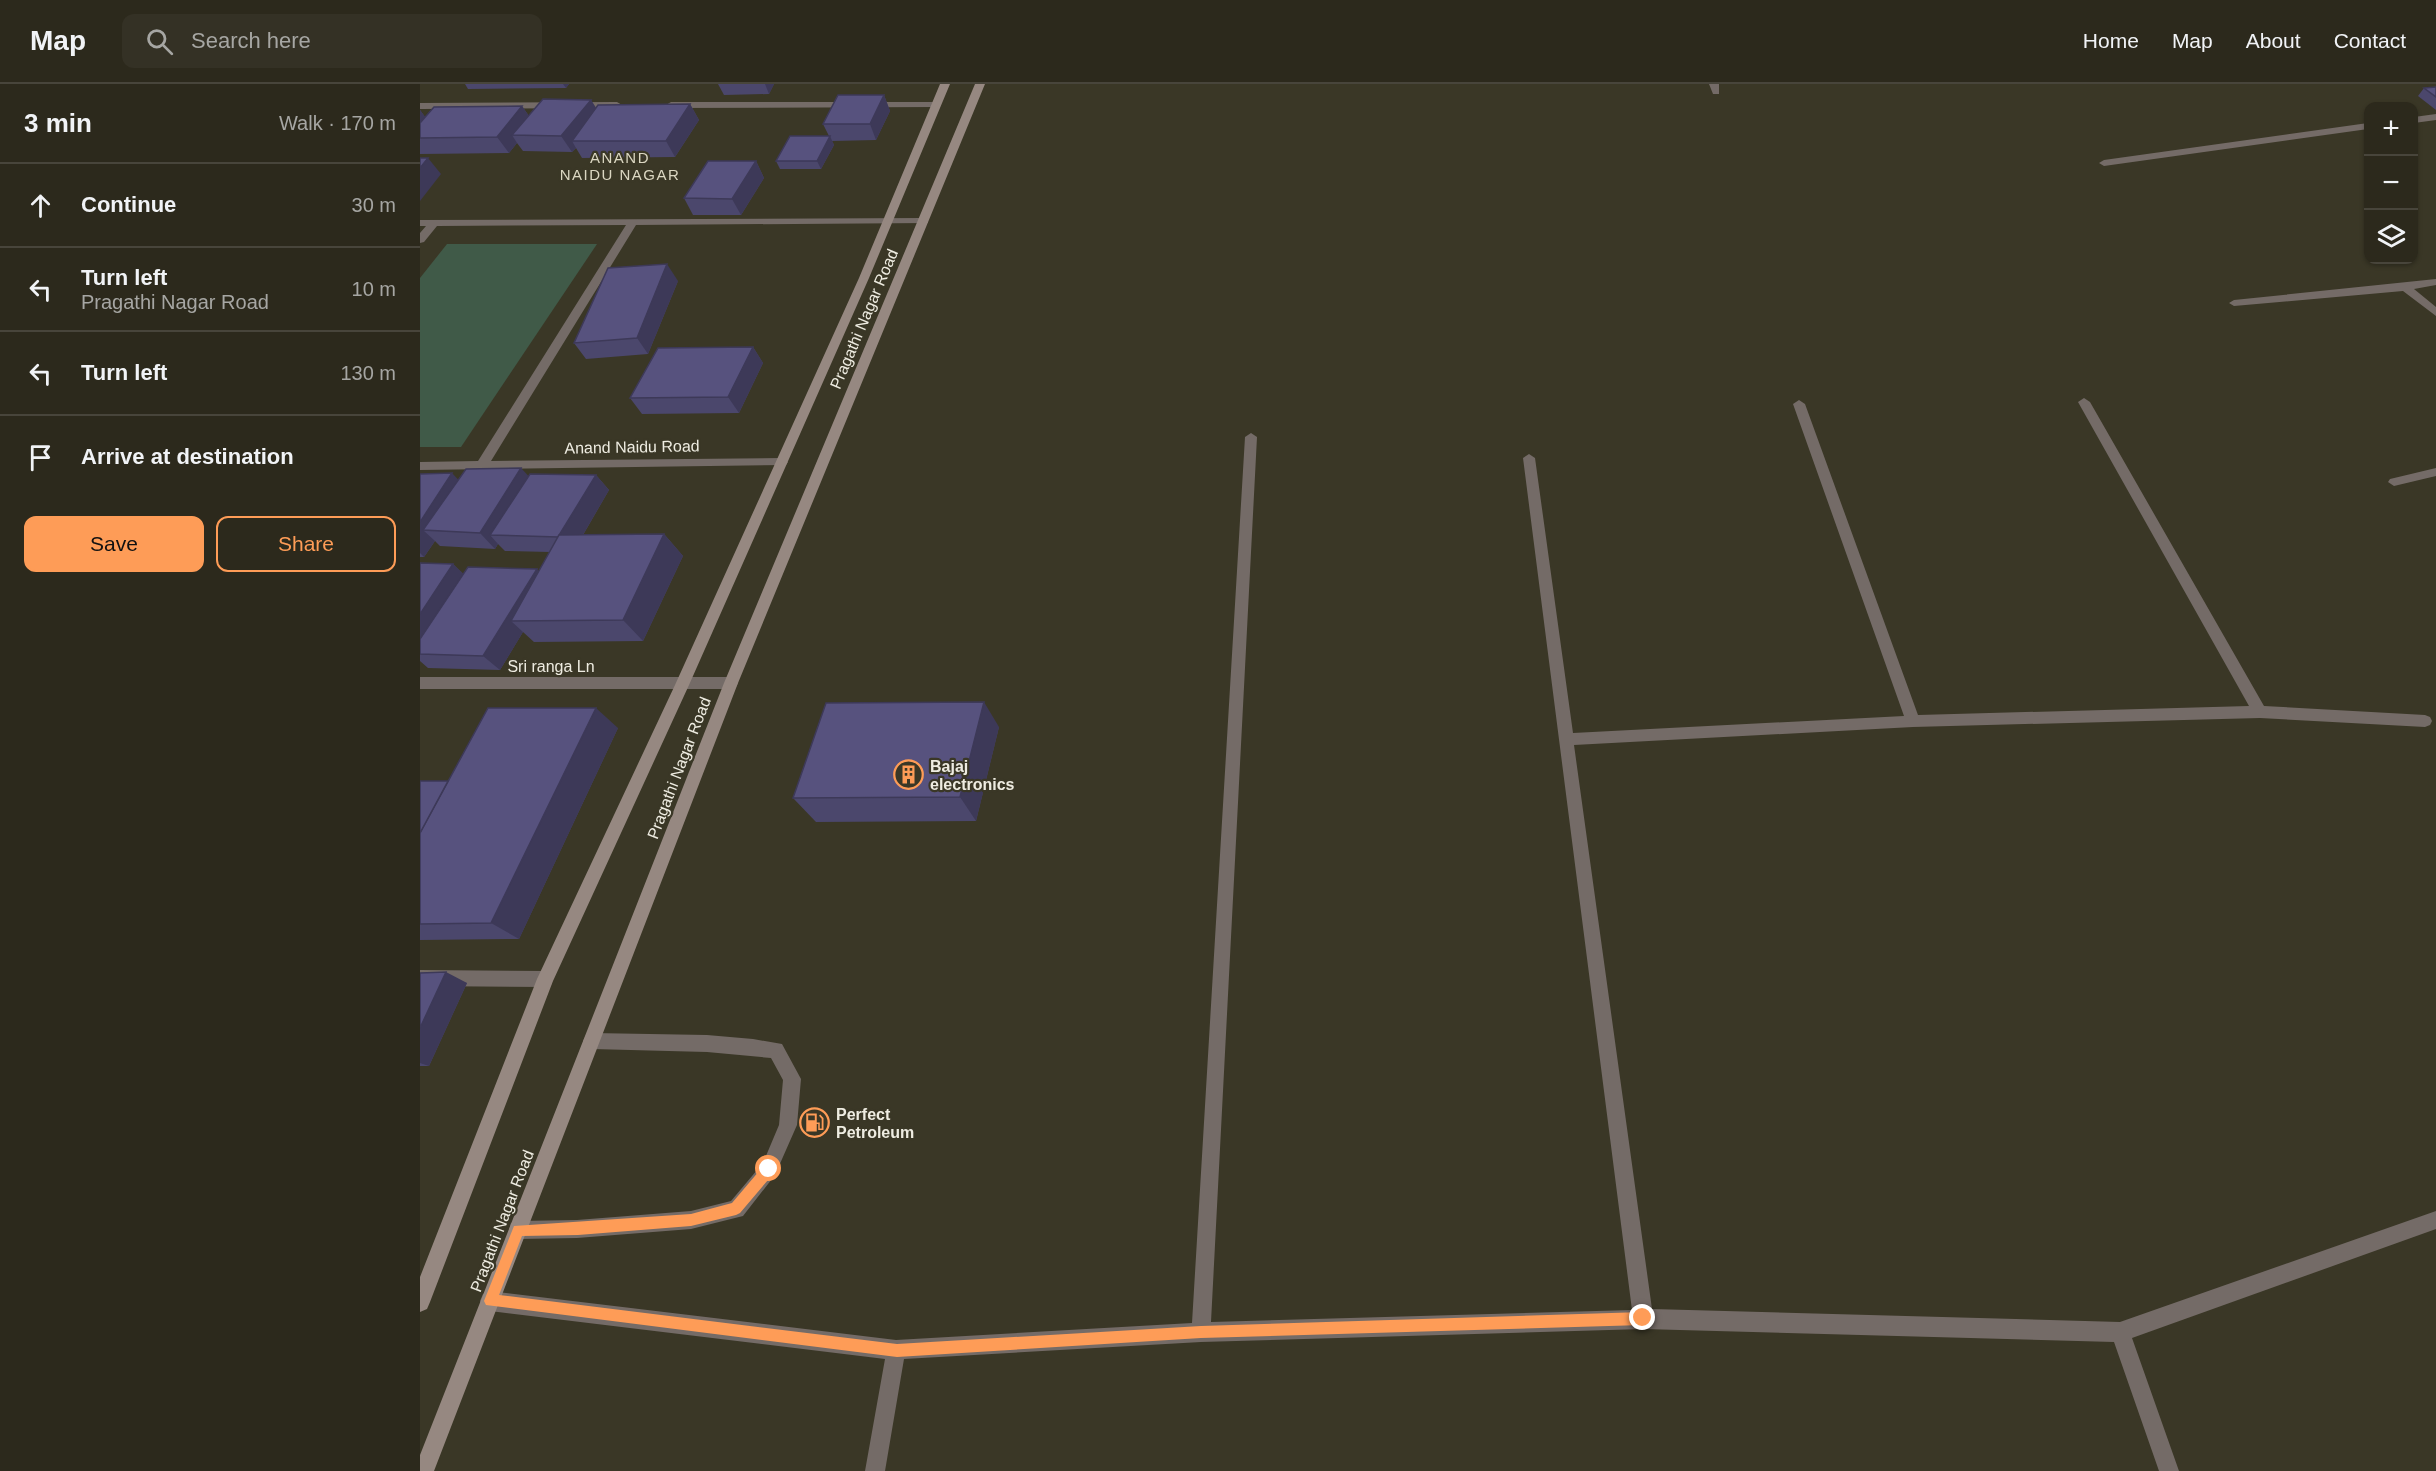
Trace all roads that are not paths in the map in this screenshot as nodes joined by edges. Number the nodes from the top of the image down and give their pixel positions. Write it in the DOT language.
graph roads {
  1 [pos="945,84"];
  2 [pos="980,84"];
  3 [pos="624,105"];
  4 [pos="660,105"];
  5 [pos="935,105"];
  6 [pos="420,106"];
  7 [pos="2436,117"];
  8 [pos="2418,119"];
  9 [pos="2364,127"];
  10 [pos="2104,163"];
  11 [pos="889,221"];
  12 [pos="924,221"];
  13 [pos="633,222"];
  14 [pos="420,223"];
  15 [pos="434,223"];
  16 [pos="420,240"];
  17 [pos="2436,282"];
  18 [pos="2406,287"];
  19 [pos="2234,303"];
  20 [pos="2436,314"];
  21 [pos="2084,402"];
  22 [pos="1799,405"];
  23 [pos="1251,437"];
  24 [pos="1529,458"];
  25 [pos="782,462"];
  26 [pos="482,465"];
  27 [pos="420,466"];
  28 [pos="2436,472"];
  29 [pos="2394,482"];
  30 [pos="420,683"];
  31 [pos="731,683"];
  32 [pos="682,685"];
  33 [pos="2260,712"];
  34 [pos="1913,721"];
  35 [pos="2425,721"];
  36 [pos="1567,739"];
  37 [pos="420,978"];
  38 [pos="545,979"];
  39 [pos="592,1041"];
  40 [pos="2436,1220"];
  41 [pos="518,1230"];
  42 [pos="490,1301"];
  43 [pos="420,1302"];
  44 [pos="1643,1318"];
  45 [pos="1201,1332"];
  46 [pos="2120,1332"];
  47 [pos="897,1350"];
  48 [pos="424,1471"];
  49 [pos="875,1471"];
  50 [pos="2169,1471"];
  1 -- 5 [label="main road, Pragathi Nagar Road"];
  2 -- 12 [label="main road, Pragathi Nagar Road"];
  3 -- 6 [label="street"];
  4 -- 5 [label="street"];
  5 -- 11 [label="main road, Pragathi Nagar Road"];
  7 -- 8 [label="street"];
  9 -- 10 [label="street"];
  11 -- 12 [label="street"];
  11 -- 13 [label="street"];
  11 -- 25 [label="main road, Pragathi Nagar Road"];
  12 -- 31 [label="main road, Pragathi Nagar Road"];
  13 -- 15 [label="street"];
  13 -- 26 [label="street"];
  14 -- 15 [label="street"];
  15 -- 16 [label="street"];
  17 -- 18 [label="street"];
  18 -- 19 [label="street"];
  18 -- 20 [label="street"];
  21 -- 33 [label="street"];
  22 -- 34 [label="street"];
  23 -- 45 [label="street"];
  24 -- 36 [label="street"];
  25 -- 26 [label="street, Anand Naidu Road"];
  25 -- 32 [label="main road, Pragathi Nagar Road"];
  26 -- 27 [label="street, Anand Naidu Road"];
  28 -- 29 [label="street"];
  30 -- 32 [label="street, Sri ranga Ln"];
  31 -- 32 [label="street, Sri ranga Ln"];
  31 -- 39 [label="main road, Pragathi Nagar Road"];
  32 -- 38 [label="main road, Pragathi Nagar Road"];
  33 -- 34 [label="street"];
  33 -- 35 [label="street"];
  34 -- 36 [label="street"];
  36 -- 44 [label="street"];
  37 -- 38 [label="street"];
  38 -- 43 [label="main road, Pragathi Nagar Road"];
  39 -- 41 [label="main road, Pragathi Nagar Road"];
  39 -- 41 [label="street"];
  40 -- 46 [label="street"];
  41 -- 42 [label="main road, Pragathi Nagar Road"];
  42 -- 47 [label="street"];
  42 -- 48 [label="main road, Pragathi Nagar Road"];
  44 -- 45 [label="street"];
  44 -- 46 [label="street"];
  45 -- 47 [label="street"];
  46 -- 50 [label="street"];
  47 -- 49 [label="street"];
}
